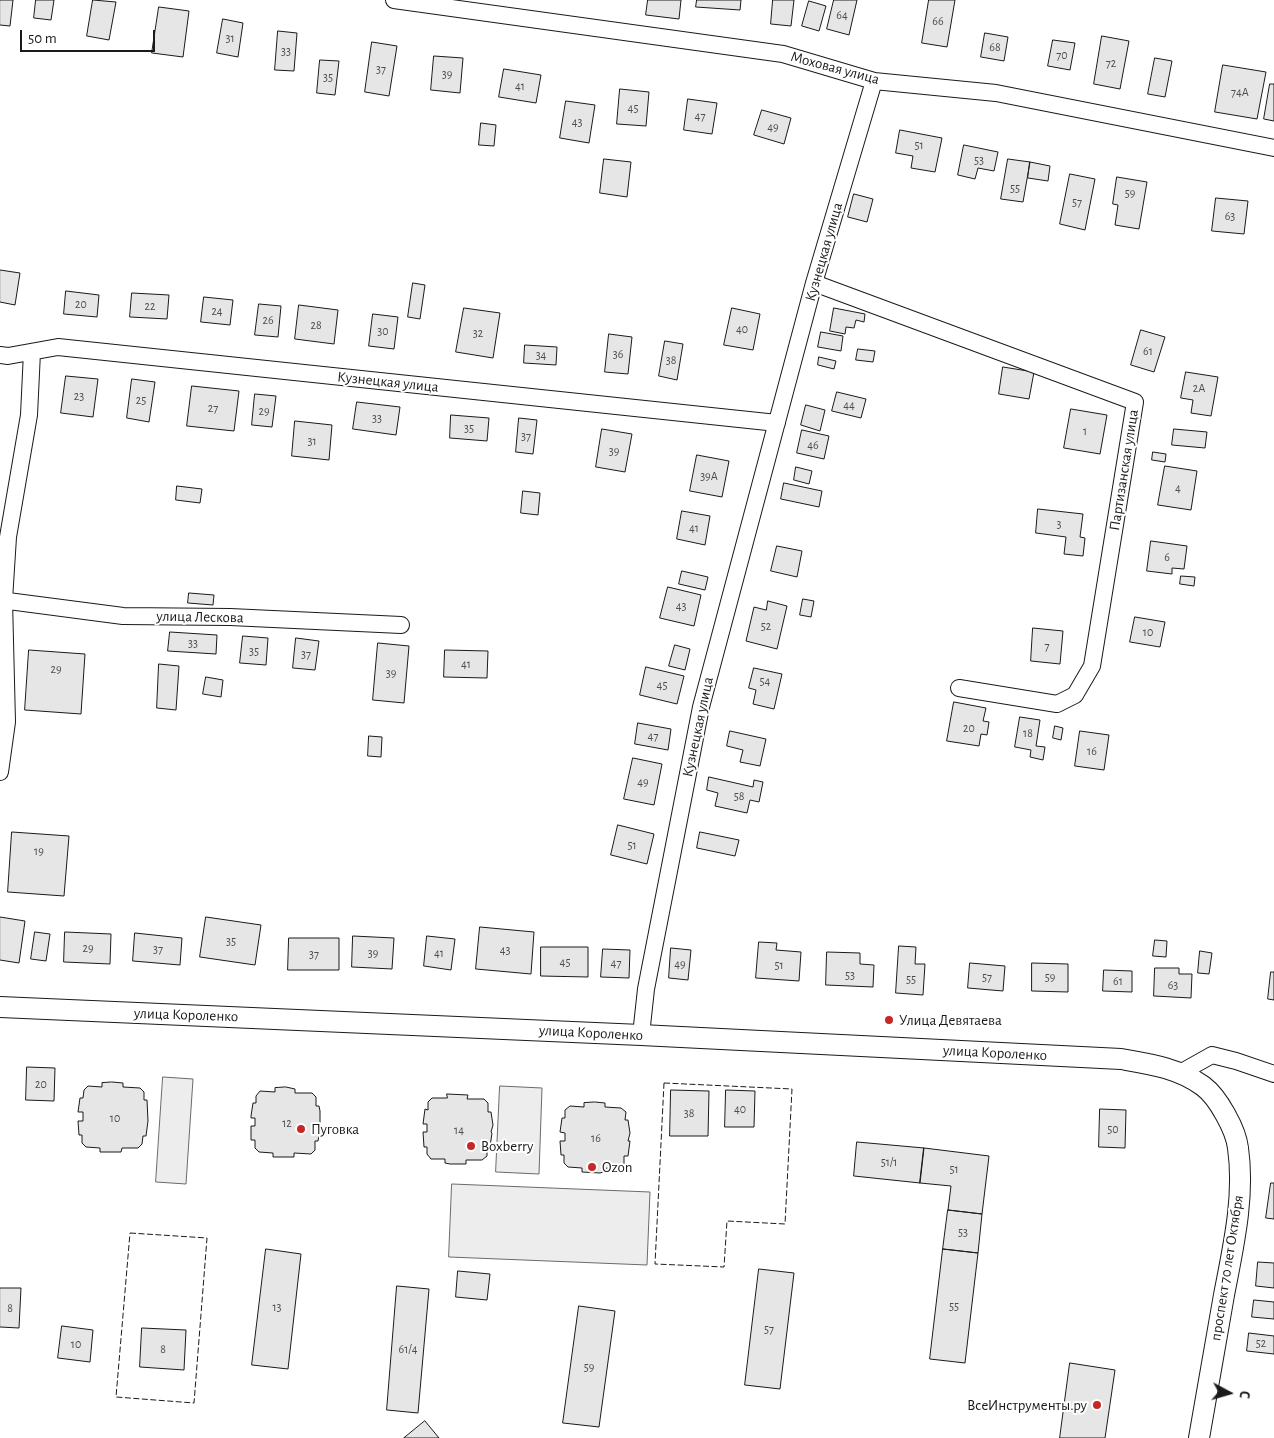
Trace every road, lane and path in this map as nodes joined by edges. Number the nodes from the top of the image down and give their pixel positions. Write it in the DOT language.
graph roads {
  1 [pos="394,0"];
  2 [pos="874,81"];
  3 [pos="1274,148"];
  4 [pos="814,283"];
  5 [pos="32,352"];
  6 [pos="0,355"];
  7 [pos="777,423"];
  8 [pos="2,600"];
  9 [pos="402,625"];
  10 [pos="958,688"];
  11 [pos="0,772"];
  12 [pos="0,1007"];
  13 [pos="641,1035"];
  14 [pos="1180,1072"];
  15 [pos="1274,1074"];
  16 [pos="1198,1438"];
  1 -- 2 [label="street, Моховая улица"];
  2 -- 3 [label="street, Моховая улица"];
  2 -- 4 [label="street, Кузнецкая улица"];
  4 -- 7 [label="street, Кузнецкая улица"];
  4 -- 10 [label="street, Партизанская улица"];
  5 -- 6 [label="street, Кузнецкая улица"];
  5 -- 7 [label="street, Кузнецкая улица"];
  5 -- 8 [label="street"];
  7 -- 13 [label="street, Кузнецкая улица"];
  8 -- 9 [label="street, улица Лескова"];
  8 -- 11 [label="street"];
  12 -- 13 [label="street, улица Короленко"];
  13 -- 14 [label="street, улица Короленко"];
  14 -- 15 [label="street"];
  14 -- 16 [label="street, проспект 70 лет Октября"];
}
